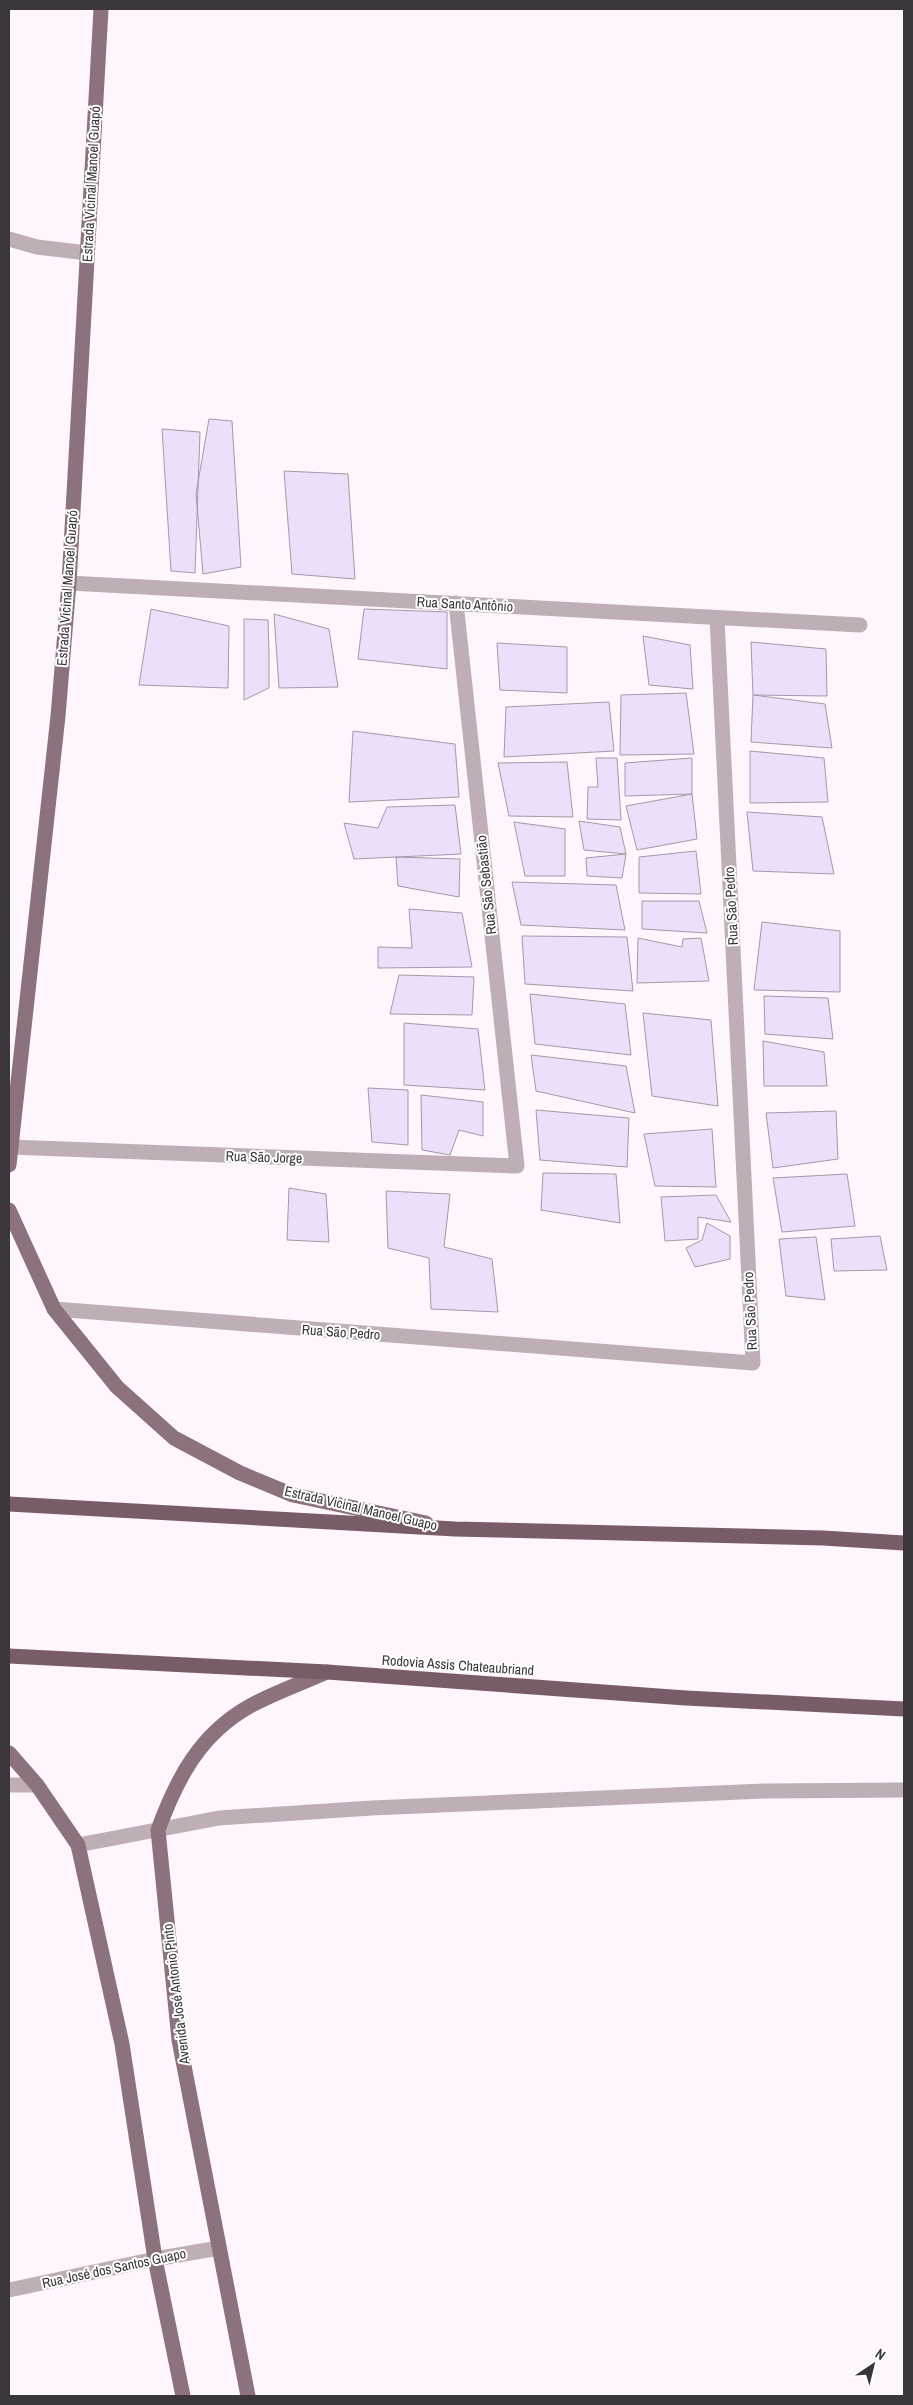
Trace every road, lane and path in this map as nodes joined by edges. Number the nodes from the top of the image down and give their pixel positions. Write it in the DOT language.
graph roads {
  1 [pos="101,9"];
  2 [pos="9,239"];
  3 [pos="87,253"];
  4 [pos="69,582"];
  5 [pos="456,604"];
  6 [pos="717,618"];
  7 [pos="860,625"];
  8 [pos="10,1147"];
  9 [pos="9,1165"];
  10 [pos="517,1166"];
  11 [pos="9,1210"];
  12 [pos="54,1309"];
  13 [pos="9,1504"];
  14 [pos="455,1529"];
  15 [pos="904,1544"];
  16 [pos="9,1656"];
  17 [pos="328,1672"];
  18 [pos="904,1709"];
  19 [pos="9,1753"];
  20 [pos="9,1785"];
  21 [pos="38,1785"];
  22 [pos="904,1790"];
  23 [pos="158,1830"];
  24 [pos="78,1845"];
  25 [pos="219,2248"];
  26 [pos="155,2259"];
  27 [pos="9,2290"];
  28 [pos="183,2396"];
  29 [pos="248,2396"];
  1 -- 3 [label="main road, Estrada Vicinal Manoel Guapó"];
  2 -- 3 [label="street"];
  3 -- 4 [label="main road, Estrada Vicinal Manoel Guapó"];
  4 -- 5 [label="street, Rua Santo Antônio"];
  4 -- 8 [label="main road, Estrada Vicinal Manoel Guapó"];
  5 -- 6 [label="street, Rua Santo Antônio"];
  5 -- 10 [label="street, Rua São Sebastião"];
  6 -- 7 [label="street, Rua Santo Antônio"];
  6 -- 12 [label="street, Rua São Pedro"];
  8 -- 9 [label="main road, Estrada Vicinal Manoel Guapó"];
  8 -- 10 [label="street, Rua São Jorge"];
  11 -- 12 [label="main road, Estrada Vicinal Manoel Guapo"];
  12 -- 14 [label="main road, Estrada Vicinal Manoel Guapo"];
  13 -- 14 [label="highway"];
  14 -- 15 [label="highway"];
  16 -- 17 [label="highway, Rodovia Assis Chateaubriand"];
  17 -- 18 [label="highway, Rodovia Assis Chateaubriand"];
  17 -- 23 [label="main road"];
  19 -- 21 [label="main road"];
  20 -- 21 [label="street"];
  21 -- 24 [label="main road"];
  22 -- 23 [label="street"];
  23 -- 24 [label="street"];
  23 -- 25 [label="main road, Avenida José Antonio Pinto"];
  24 -- 26 [label="main road"];
  25 -- 26 [label="street, Rua José dos Santos Guapo"];
  25 -- 29 [label="main road, Avenida José Antonio Pinto"];
  26 -- 27 [label="street, Rua José dos Santos Guapo"];
  26 -- 28 [label="main road"];
}
